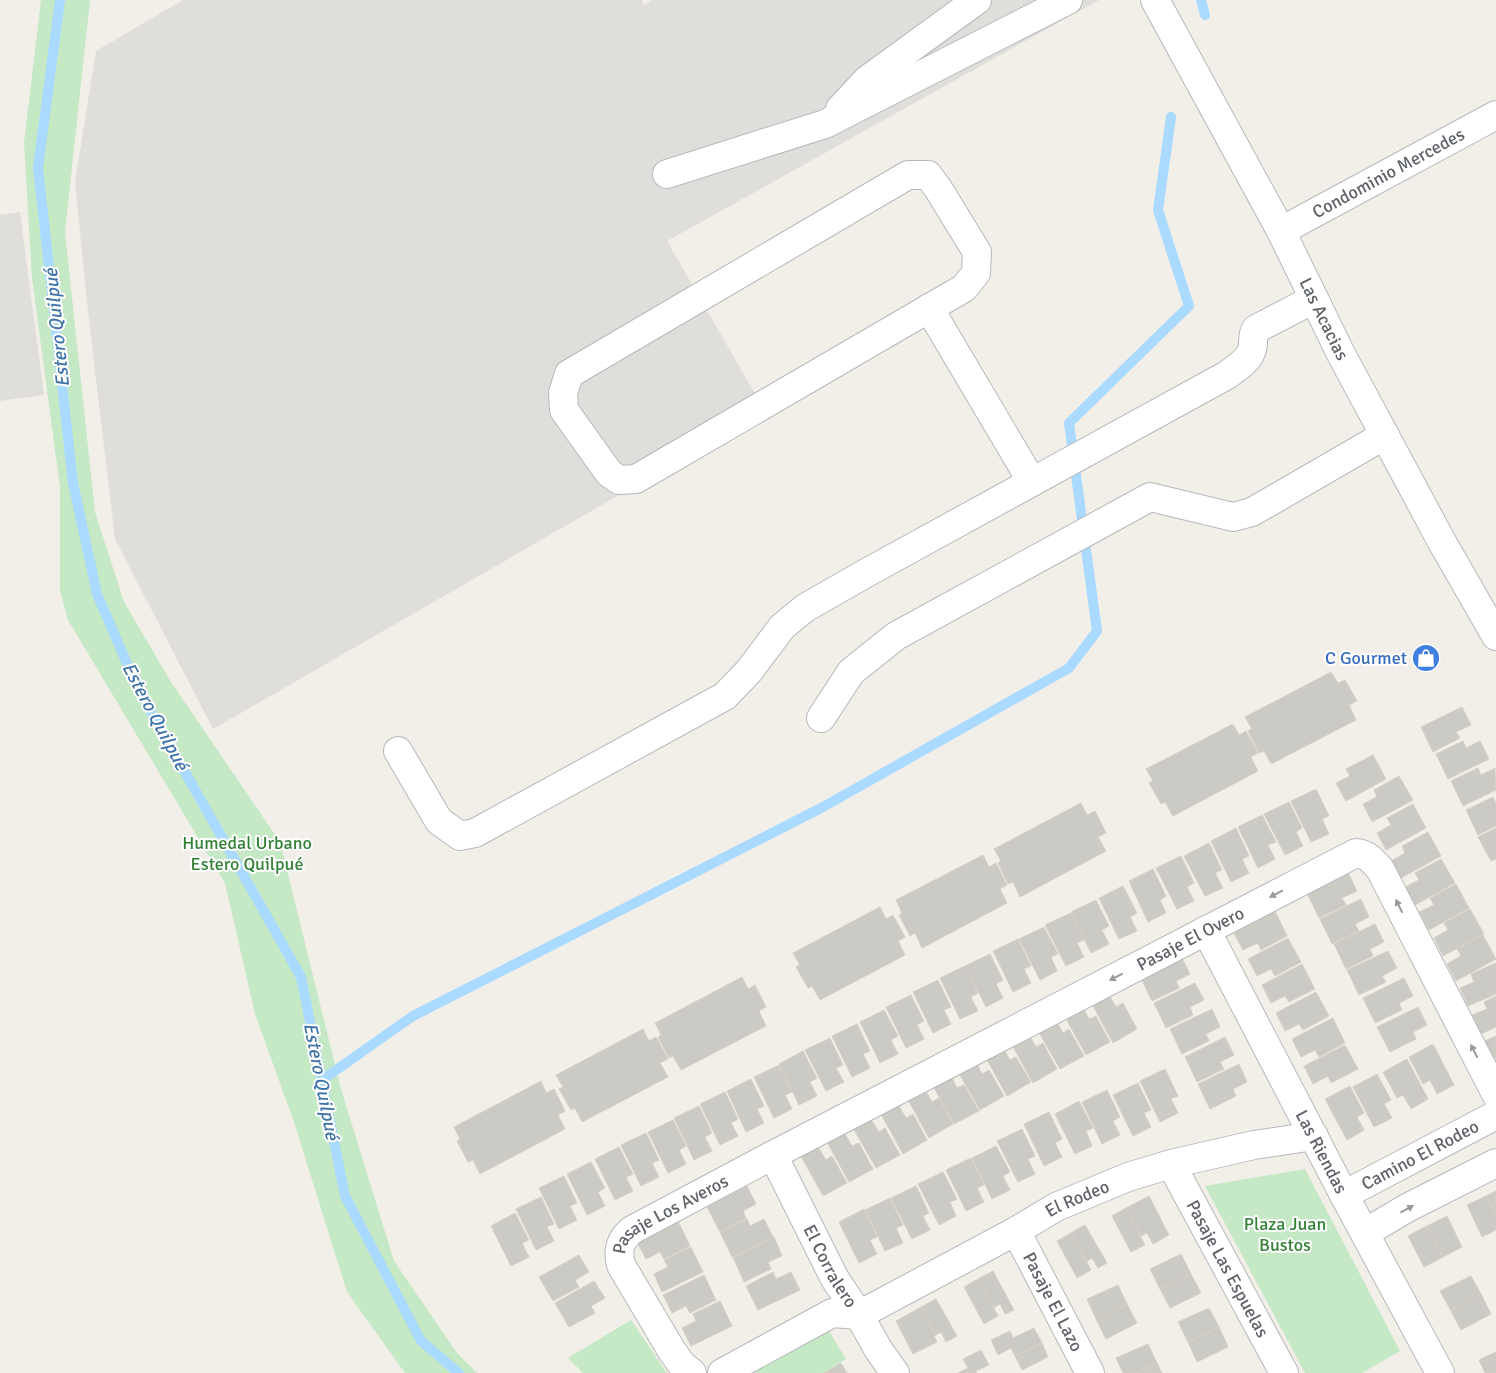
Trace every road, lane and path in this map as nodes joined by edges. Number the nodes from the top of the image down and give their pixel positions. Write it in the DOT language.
graph roads {
  1 [pos="977,0"];
  2 [pos="1068,0"];
  3 [pos="1155,0"];
  4 [pos="1496,115"];
  5 [pos="825,124"];
  6 [pos="667,174"];
  7 [pos="1281,231"];
  8 [pos="1314,299"];
  9 [pos="929,308"];
  10 [pos="1385,434"];
  11 [pos="1032,482"];
  12 [pos="1496,636"];
  13 [pos="822,718"];
  14 [pos="398,751"];
  15 [pos="1206,930"];
  16 [pos="1496,1094"];
  17 [pos="1496,1114"];
  18 [pos="1314,1136"];
  19 [pos="773,1155"];
  20 [pos="1496,1163"];
  21 [pos="1170,1164"];
  22 [pos="1344,1196"];
  23 [pos="1016,1231"];
  24 [pos="1365,1233"];
  25 [pos="859,1314"];
  26 [pos="1435,1371"];
  27 [pos="692,1373"];
  28 [pos="722,1373"];
  29 [pos="895,1373"];
  30 [pos="1090,1373"];
  31 [pos="1284,1373"];
  1 -- 5 [label="street"];
  2 -- 5 [label="street"];
  3 -- 7 [label="street, Las Acacias"];
  4 -- 7 [label="street, Condominio Mercedes"];
  5 -- 6 [label="street"];
  7 -- 8 [label="street, Las Acacias"];
  8 -- 10 [label="street, Las Acacias"];
  8 -- 11 [label="street"];
  9 -- 9 [label="street"];
  9 -- 11 [label="street"];
  10 -- 12 [label="street, Las Acacias"];
  10 -- 13 [label="street"];
  11 -- 14 [label="street"];
  16 -- 15 [label="street, Pasaje El Overo, one-way"];
  15 -- 18 [label="street, Las Riendas"];
  15 -- 19 [label="street, Pasaje El Overo, one-way"];
  17 -- 22 [label="street, Camino El Rodeo"];
  18 -- 21 [label="street, El Rodeo"];
  18 -- 22 [label="street, Las Riendas"];
  19 -- 25 [label="street, El Corralero"];
  19 -- 27 [label="street, Pasaje Los Averos"];
  24 -- 20 [label="street, one-way"];
  21 -- 23 [label="street, El Rodeo"];
  21 -- 31 [label="street, Pasaje Las Espuelas"];
  22 -- 24 [label="street, Las Riendas"];
  23 -- 25 [label="street, El Rodeo"];
  23 -- 30 [label="street, Pasaje El Lazo"];
  24 -- 26 [label="street, Las Riendas"];
  25 -- 28 [label="street"];
  25 -- 29 [label="street, El Corralero"];
}
